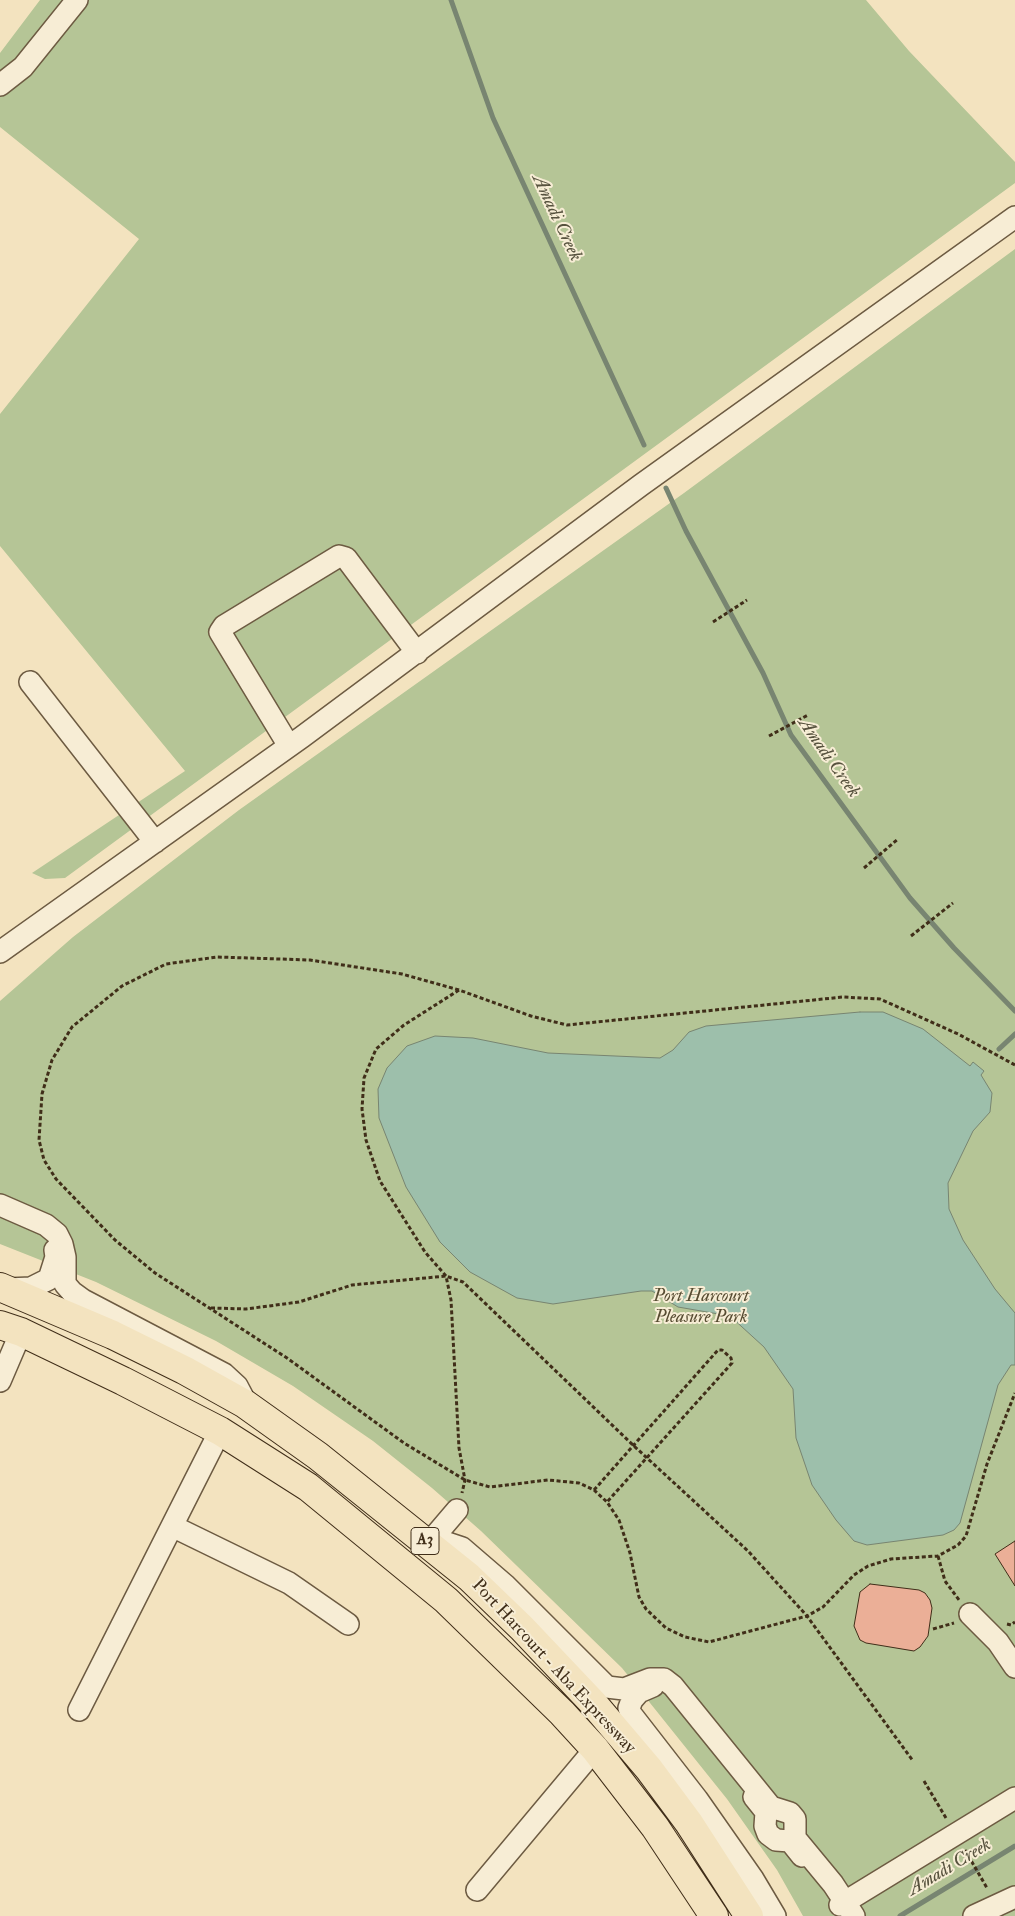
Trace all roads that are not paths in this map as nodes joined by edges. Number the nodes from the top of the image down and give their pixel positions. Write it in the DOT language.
graph roads {
  1 [pos="77,0"];
  2 [pos="0,85"];
  3 [pos="1015,217"];
  4 [pos="417,653"];
  5 [pos="30,682"];
  6 [pos="289,746"];
  7 [pos="155,842"];
  8 [pos="0,952"];
  9 [pos="0,1206"];
  10 [pos="0,1215"];
  11 [pos="2,1288"];
  12 [pos="10,1328"];
  13 [pos="0,1381"];
  14 [pos="249,1407"];
  15 [pos="220,1431"];
  16 [pos="456,1510"];
  17 [pos="172,1526"];
  18 [pos="428,1544"];
  19 [pos="970,1614"];
  20 [pos="348,1624"];
  21 [pos="1015,1668"];
  22 [pos="79,1710"];
  23 [pos="595,1749"];
  24 [pos="1015,1798"];
  25 [pos="768,1810"];
  26 [pos="478,1890"];
  27 [pos="1015,1897"];
  28 [pos="846,1910"];
  29 [pos="714,1916"];
  30 [pos="749,1916"];
  31 [pos="775,1916"];
  32 [pos="974,1916"];
  1 -- 2 [label="street"];
  3 -- 4 [label="street"];
  4 -- 6 [label="street"];
  4 -- 6 [label="street"];
  5 -- 7 [label="street"];
  6 -- 7 [label="street"];
  7 -- 8 [label="street"];
  9 -- 14 [label="street"];
  10 -- 11 [label="street"];
  11 -- 14 [label="highway, Port Harcourt - Aba Expressway / A3"];
  12 -- 13 [label="street"];
  12 -- 15 [label="highway, Port Harcourt - Aba Expressway / A3"];
  14 -- 18 [label="highway, Port Harcourt - Aba Expressway / A3"];
  15 -- 17 [label="street"];
  15 -- 23 [label="highway, Port Harcourt - Aba Expressway / A3"];
  16 -- 18 [label="street"];
  17 -- 20 [label="street"];
  17 -- 22 [label="street"];
  18 -- 25 [label="street"];
  18 -- 30 [label="highway, Port Harcourt - Aba Expressway / A3"];
  19 -- 21 [label="street"];
  23 -- 26 [label="street"];
  23 -- 29 [label="highway, Port Harcourt - Aba Expressway / A3"];
  24 -- 28 [label="street"];
  25 -- 28 [label="street"];
  25 -- 31 [label="street"];
  27 -- 32 [label="street"];
}
